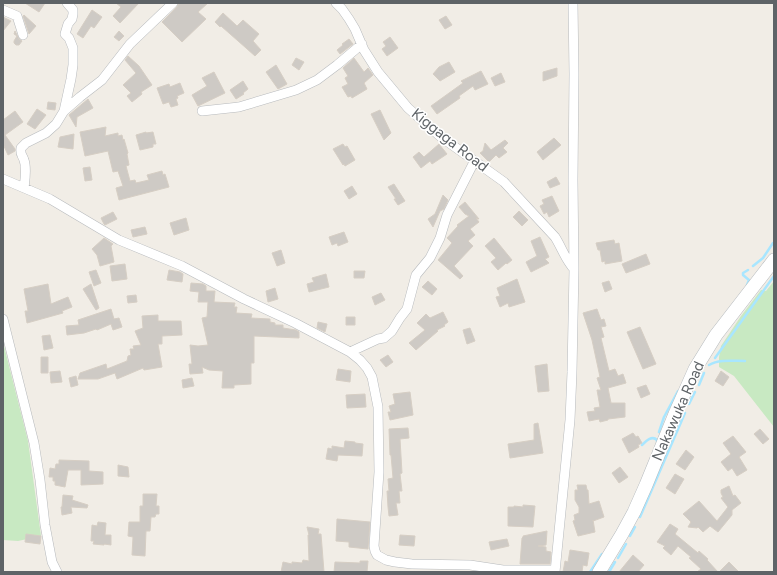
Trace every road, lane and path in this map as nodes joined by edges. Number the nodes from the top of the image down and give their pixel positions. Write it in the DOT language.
graph roads {
  1 [pos="67,3"];
  2 [pos="172,3"];
  3 [pos="336,3"];
  4 [pos="573,3"];
  5 [pos="3,10"];
  6 [pos="23,35"];
  7 [pos="362,44"];
  8 [pos="64,111"];
  9 [pos="202,111"];
  10 [pos="474,162"];
  11 [pos="3,179"];
  12 [pos="24,188"];
  13 [pos="774,260"];
  14 [pos="574,269"];
  15 [pos="3,319"];
  16 [pos="350,352"];
  17 [pos="555,571"];
  18 [pos="57,572"];
  19 [pos="599,572"];
  1 -- 8 [label="street"];
  2 -- 8 [label="street"];
  3 -- 7 [label="street, Kiggaga Road"];
  4 -- 14 [label="street"];
  5 -- 6 [label="street"];
  7 -- 9 [label="street"];
  7 -- 10 [label="street, Kiggaga Road"];
  8 -- 12 [label="street"];
  10 -- 14 [label="street, Kiggaga Road"];
  10 -- 16 [label="street"];
  11 -- 12 [label="street"];
  12 -- 16 [label="street"];
  13 -- 19 [label="main road, Nakawuka Road"];
  14 -- 17 [label="street"];
  15 -- 18 [label="street"];
  16 -- 17 [label="street"];
}
